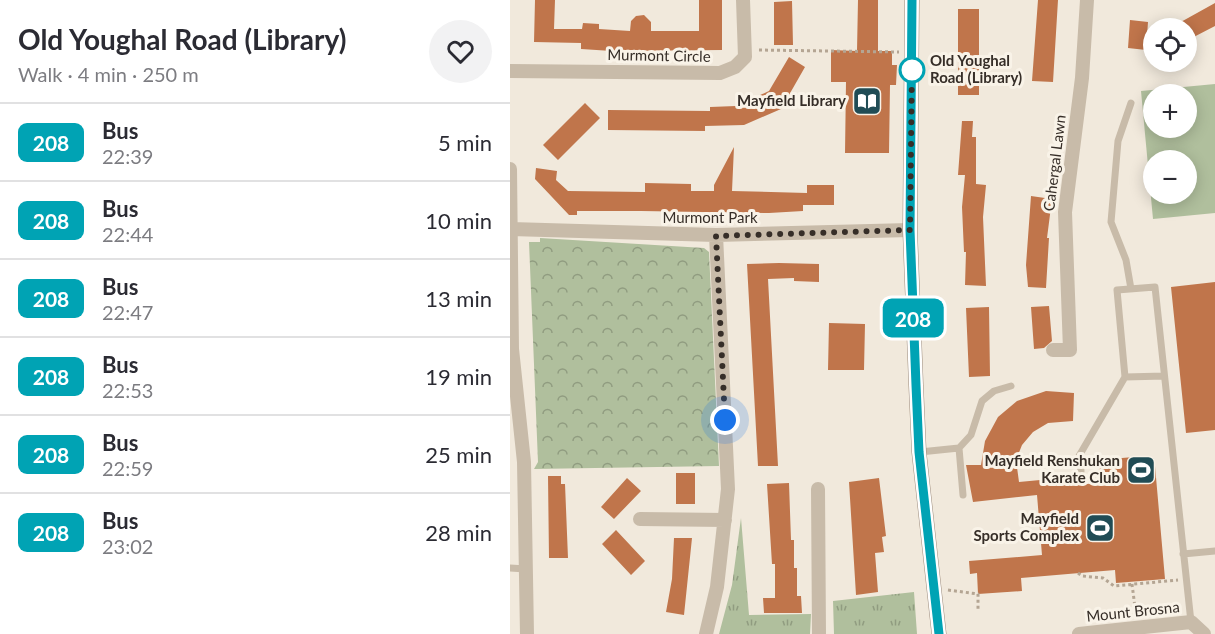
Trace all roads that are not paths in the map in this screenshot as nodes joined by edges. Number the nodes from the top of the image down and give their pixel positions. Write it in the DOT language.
graph roads {
  1 [pos="743,0"];
  2 [pos="912,0"];
  3 [pos="1087,0"];
  4 [pos="510,71"];
  5 [pos="1131,103"];
  6 [pos="510,169"];
  7 [pos="511,229"];
  8 [pos="910,230"];
  9 [pos="716,236"];
  10 [pos="1131,289"];
  11 [pos="1053,350"];
  12 [pos="1164,376"];
  13 [pos="1125,377"];
  14 [pos="1011,386"];
  15 [pos="958,448"];
  16 [pos="919,452"];
  17 [pos="1081,471"];
  18 [pos="818,489"];
  19 [pos="963,495"];
  20 [pos="640,519"];
  21 [pos="725,520"];
  22 [pos="1215,551"];
  23 [pos="1183,554"];
  24 [pos="510,568"];
  25 [pos="526,569"];
  26 [pos="1191,622"];
  27 [pos="527,634"];
  28 [pos="706,634"];
  29 [pos="819,634"];
  30 [pos="939,634"];
  31 [pos="1079,634"];
  32 [pos="1204,634"];
  1 -- 4 [label="street, Murmont Circle"];
  2 -- 8 [label="street"];
  3 -- 11 [label="street, Cahergal Lawn"];
  5 -- 10 [label="lane"];
  6 -- 7 [label="street"];
  7 -- 9 [label="street, Murmont Park"];
  7 -- 25 [label="street"];
  8 -- 9 [label="street, Murmont Park"];
  8 -- 16 [label="street"];
  9 -- 21 [label="street"];
  10 -- 12 [label="lane"];
  10 -- 13 [label="lane"];
  12 -- 13 [label="lane"];
  12 -- 23 [label="lane"];
  13 -- 17 [label="lane"];
  14 -- 15 [label="lane"];
  15 -- 16 [label="lane"];
  15 -- 19 [label="lane"];
  16 -- 30 [label="street"];
  18 -- 29 [label="street"];
  20 -- 21 [label="street"];
  21 -- 28 [label="street"];
  22 -- 23 [label="lane"];
  23 -- 26 [label="lane"];
  24 -- 25 [label="lane"];
  25 -- 27 [label="street"];
  26 -- 31 [label="street, Mount Brosna"];
  26 -- 32 [label="street"];
}
